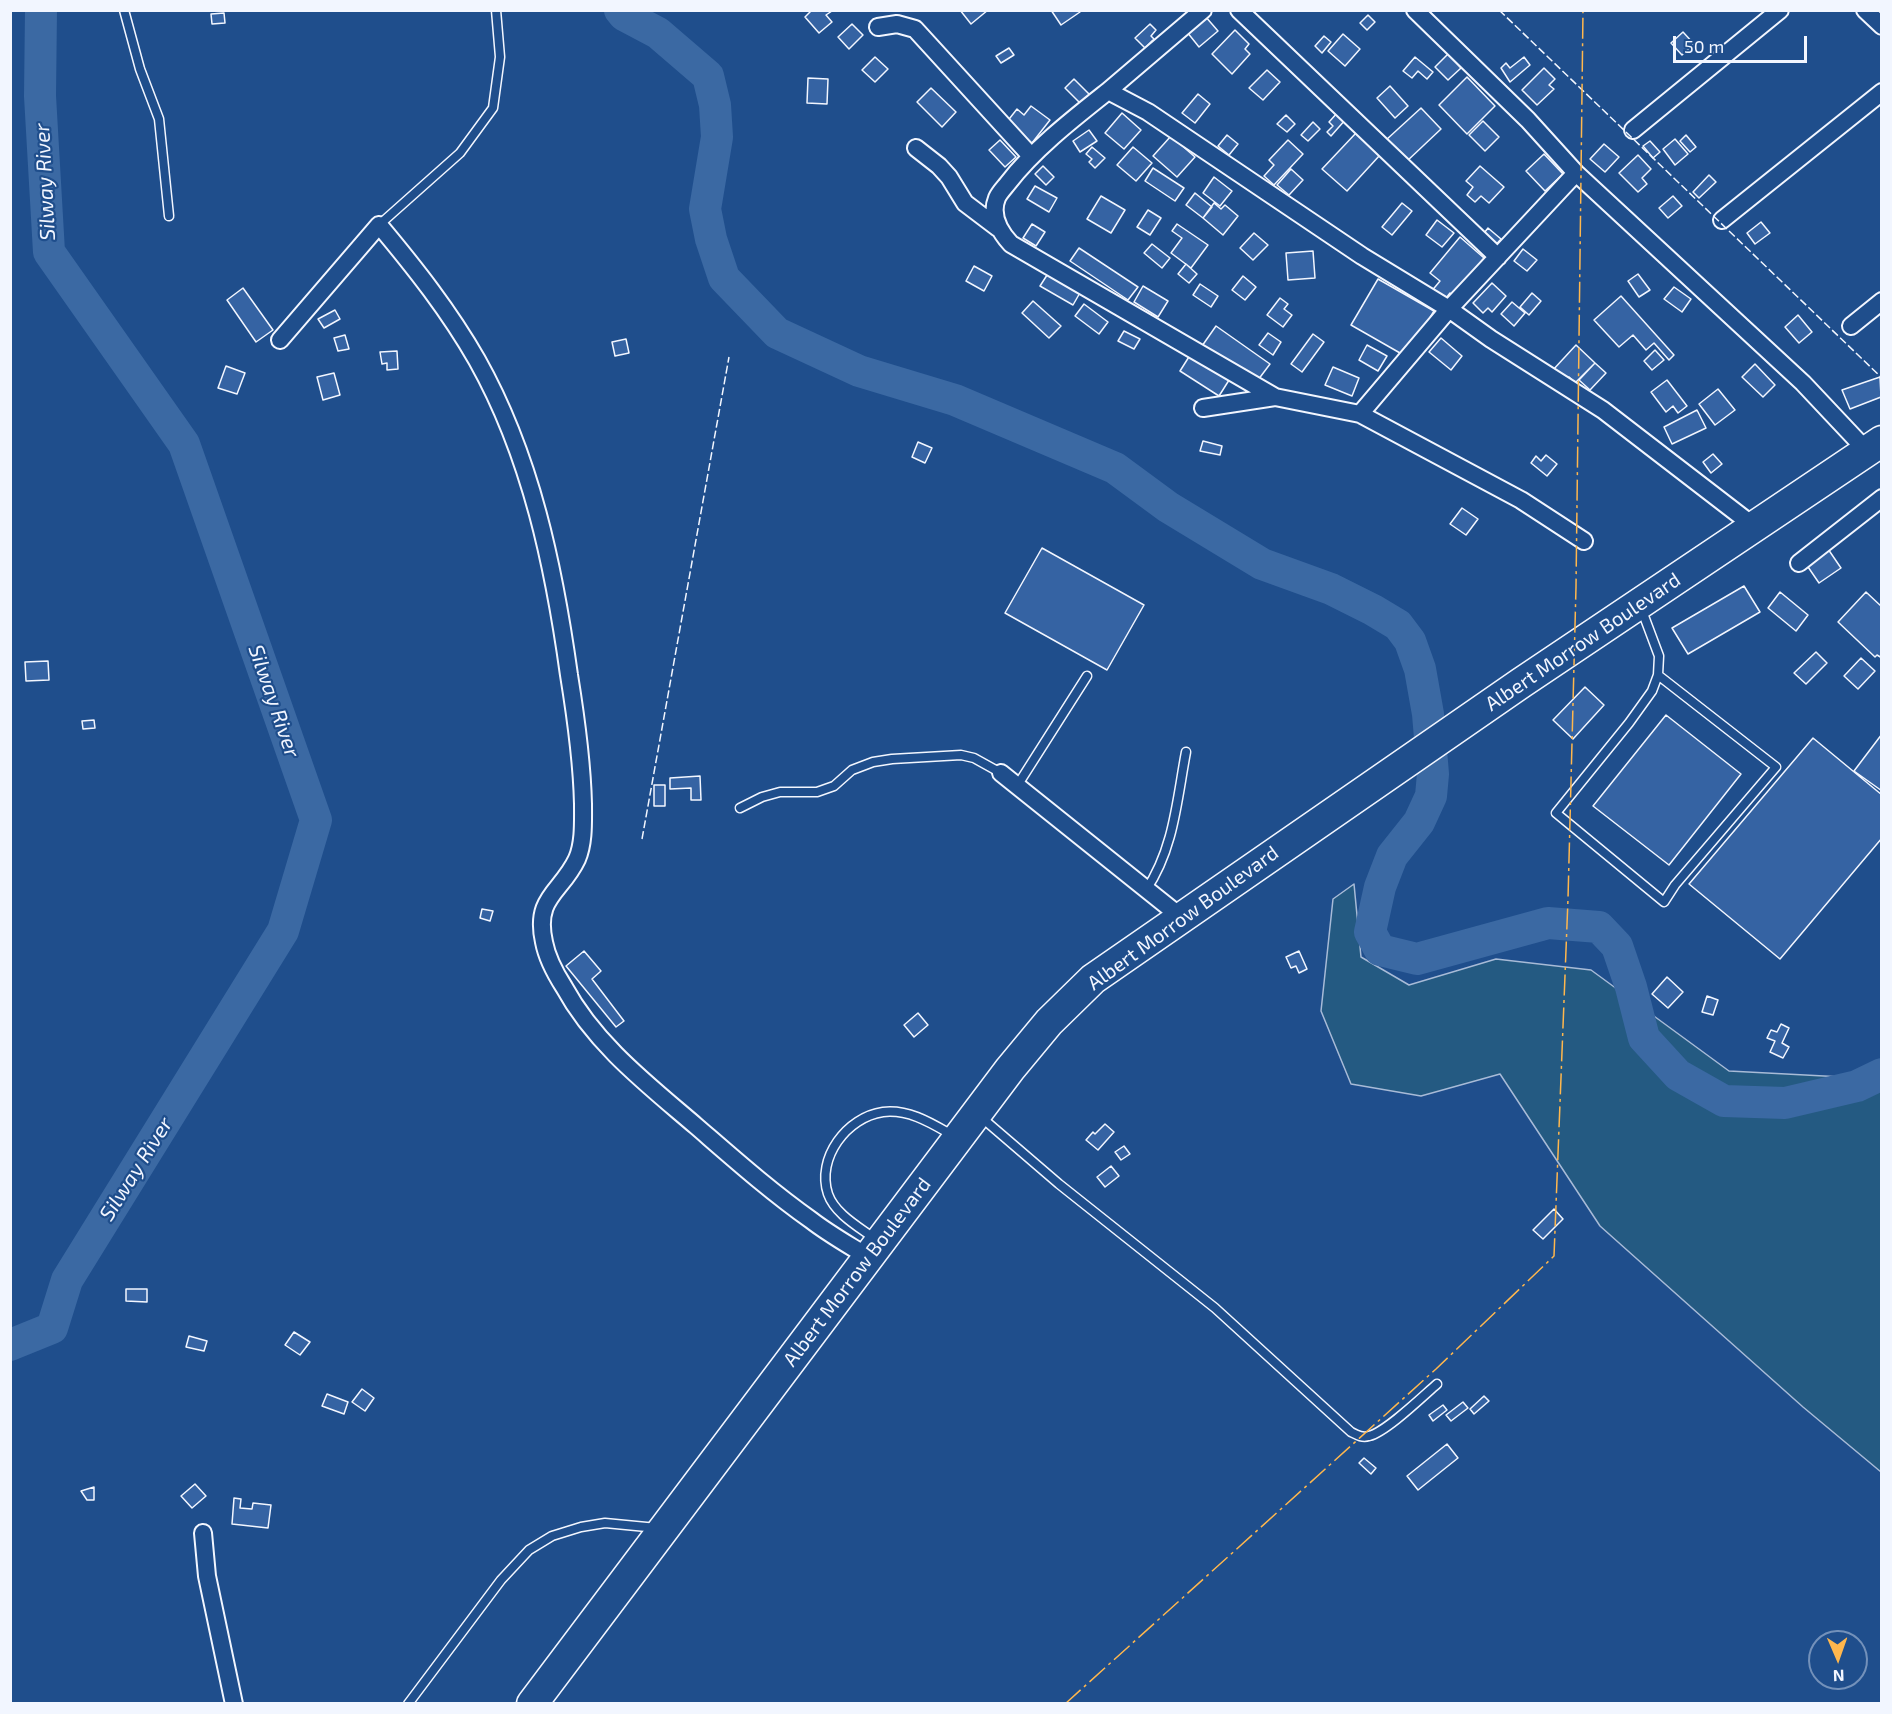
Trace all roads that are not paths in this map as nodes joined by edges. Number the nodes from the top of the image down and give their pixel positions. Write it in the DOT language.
graph roads {
  1 [pos="124,10"];
  2 [pos="496,10"];
  3 [pos="1203,10"];
  4 [pos="1239,10"];
  5 [pos="1415,10"];
  6 [pos="1780,10"];
  7 [pos="1865,10"];
  8 [pos="878,27"];
  9 [pos="1881,27"];
  10 [pos="1108,91"];
  11 [pos="1881,92"];
  12 [pos="1633,130"];
  13 [pos="916,148"];
  14 [pos="1031,156"];
  15 [pos="1575,173"];
  16 [pos="169,216"];
  17 [pos="1722,220"];
  18 [pos="379,225"];
  19 [pos="998,228"];
  20 [pos="1498,256"];
  21 [pos="1881,301"];
  22 [pos="1449,309"];
  23 [pos="1851,326"];
  24 [pos="280,340"];
  25 [pos="1275,397"];
  26 [pos="1203,408"];
  27 [pos="1360,414"];
  28 [pos="1874,446"];
  29 [pos="1880,502"];
  30 [pos="1755,527"];
  31 [pos="1584,540"];
  32 [pos="1798,562"];
  33 [pos="1639,605"];
  34 [pos="1658,675"];
  35 [pos="1087,676"];
  36 [pos="1186,752"];
  37 [pos="1001,773"];
  38 [pos="1017,786"];
  39 [pos="740,808"];
  40 [pos="1146,890"];
  41 [pos="1181,917"];
  42 [pos="977,1113"];
  43 [pos="958,1138"];
  44 [pos="874,1250"];
  45 [pos="1437,1384"];
  46 [pos="663,1529"];
  47 [pos="203,1533"];
  48 [pos="234,1704"];
  49 [pos="408,1704"];
  50 [pos="532,1704"];
  1 -- 16 [label="lane"];
  2 -- 18 [label="lane"];
  3 -- 10 [label="street"];
  4 -- 20 [label="street"];
  5 -- 15 [label="street"];
  6 -- 12 [label="street"];
  7 -- 9 [label="street"];
  8 -- 14 [label="street"];
  10 -- 14 [label="street"];
  10 -- 22 [label="street"];
  11 -- 17 [label="street"];
  13 -- 19 [label="street"];
  14 -- 19 [label="street"];
  15 -- 20 [label="street"];
  15 -- 28 [label="street"];
  18 -- 24 [label="street"];
  18 -- 44 [label="street"];
  19 -- 25 [label="street"];
  20 -- 22 [label="street"];
  21 -- 23 [label="street"];
  22 -- 27 [label="street"];
  22 -- 30 [label="street"];
  25 -- 26 [label="street"];
  25 -- 27 [label="street"];
  27 -- 31 [label="street"];
  28 -- 30 [label="highway, Albert Morrow Boulevard"];
  29 -- 32 [label="street"];
  30 -- 33 [label="highway, Albert Morrow Boulevard"];
  33 -- 34 [label="lane"];
  33 -- 41 [label="highway, Albert Morrow Boulevard"];
  34 -- 34 [label="lane"];
  35 -- 38 [label="lane"];
  36 -- 40 [label="lane"];
  37 -- 38 [label="street"];
  37 -- 39 [label="lane"];
  38 -- 40 [label="street"];
  40 -- 41 [label="street"];
  41 -- 42 [label="highway, Albert Morrow Boulevard"];
  42 -- 43 [label="highway, Albert Morrow Boulevard"];
  42 -- 45 [label="lane"];
  43 -- 44 [label="highway, Albert Morrow Boulevard"];
  43 -- 44 [label="lane"];
  44 -- 46 [label="highway, Albert Morrow Boulevard"];
  46 -- 49 [label="lane"];
  46 -- 50 [label="highway, Albert Morrow Boulevard"];
  47 -- 48 [label="street"];
}
